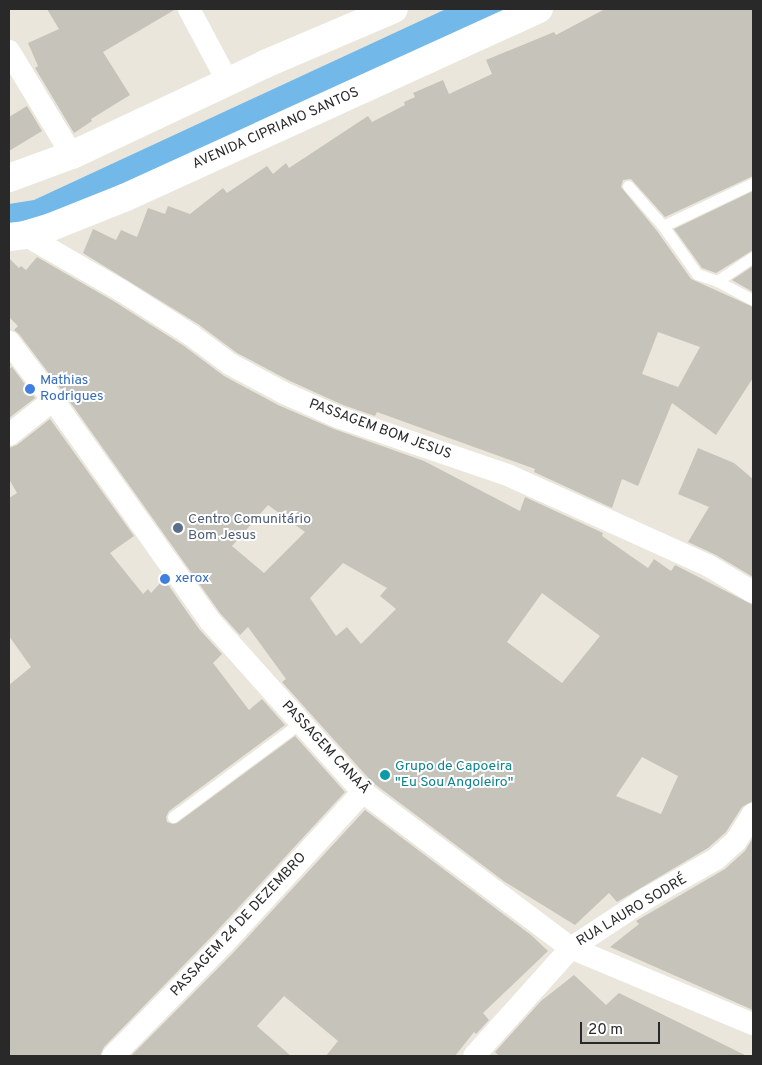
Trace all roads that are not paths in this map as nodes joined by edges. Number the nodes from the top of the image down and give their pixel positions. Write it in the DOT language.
graph roads {
  1 [pos="189,9"];
  2 [pos="207,9"];
  3 [pos="394,9"];
  4 [pos="539,9"];
  5 [pos="203,33"];
  6 [pos="9,52"];
  7 [pos="228,82"];
  8 [pos="72,155"];
  9 [pos="9,178"];
  10 [pos="753,183"];
  11 [pos="628,186"];
  12 [pos="663,226"];
  13 [pos="17,236"];
  14 [pos="753,257"];
  15 [pos="717,281"];
  16 [pos="753,300"];
  17 [pos="9,342"];
  18 [pos="54,400"];
  19 [pos="9,436"];
  20 [pos="753,592"];
  21 [pos="300,723"];
  22 [pos="363,792"];
  23 [pos="753,814"];
  24 [pos="173,817"];
  25 [pos="571,948"];
  26 [pos="753,1024"];
  27 [pos="113,1056"];
  28 [pos="474,1056"];
  1 -- 5 [label="street"];
  2 -- 5 [label="street"];
  3 -- 7 [label="street"];
  4 -- 13 [label="street, AVENIDA CIPRIANO SANTOS"];
  5 -- 7 [label="street"];
  6 -- 8 [label="street"];
  7 -- 8 [label="street"];
  8 -- 9 [label="street"];
  10 -- 12 [label="lane"];
  11 -- 12 [label="lane"];
  12 -- 15 [label="lane"];
  13 -- 20 [label="street, PASSAGEM BOM JESUS"];
  14 -- 15 [label="lane"];
  15 -- 16 [label="lane"];
  17 -- 18 [label="street, PASSAGEM CANAÃ"];
  18 -- 19 [label="street"];
  18 -- 21 [label="street, PASSAGEM CANAÃ"];
  21 -- 22 [label="street, PASSAGEM CANAÃ"];
  21 -- 24 [label="lane"];
  22 -- 25 [label="street, PASSAGEM CANAÃ"];
  22 -- 27 [label="street, PASSAGEM 24 DE DEZEMBRO"];
  23 -- 25 [label="street, RUA LAURO SODRÉ"];
  25 -- 26 [label="street, PASSAGEM CANAÃ"];
  25 -- 28 [label="street, RUA LAURO SODRÉ"];
}
